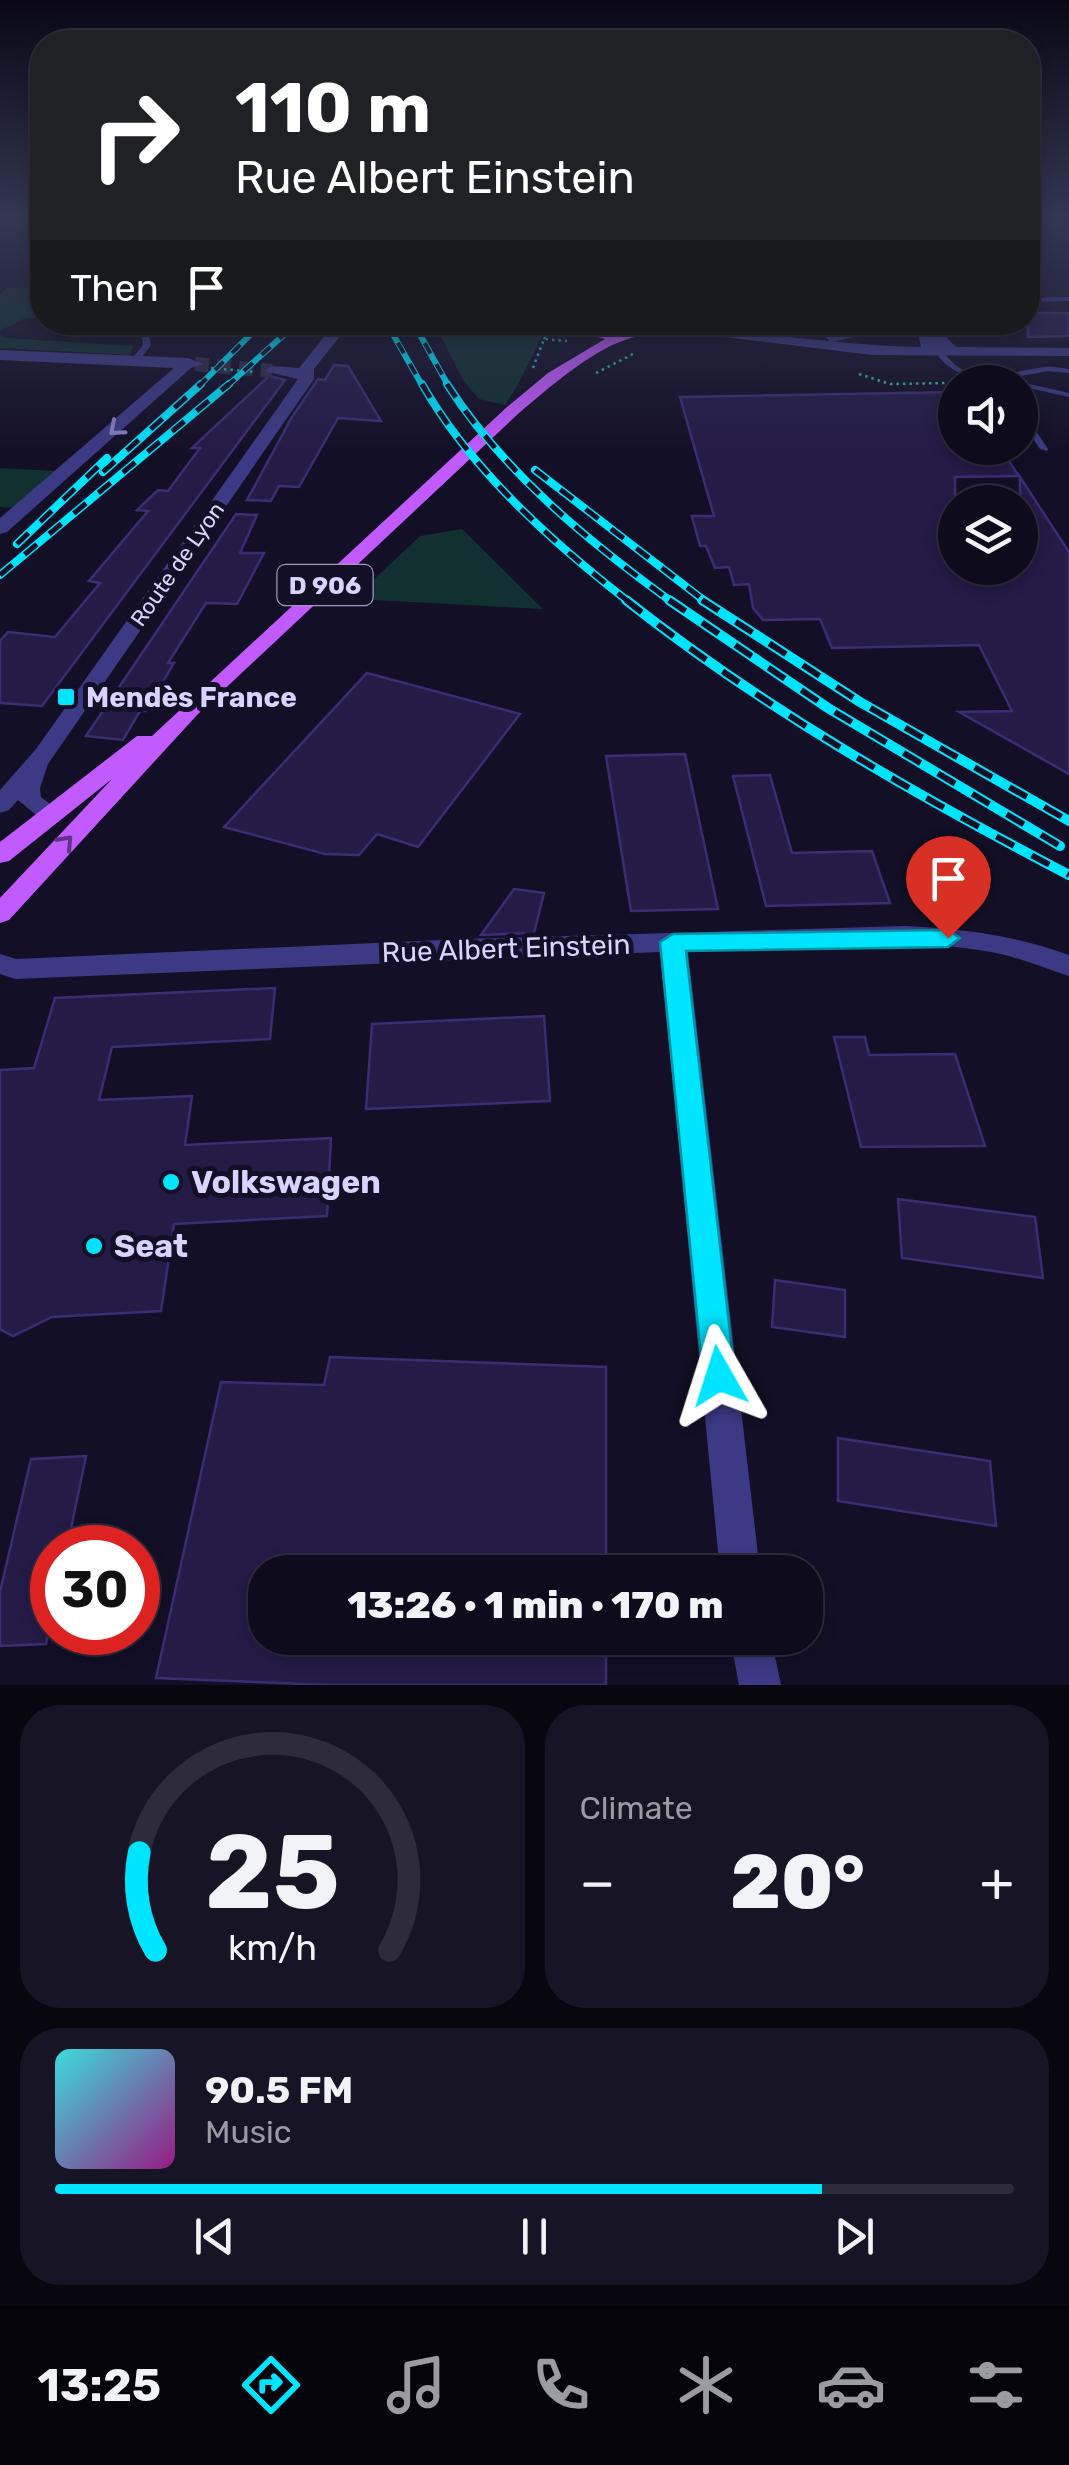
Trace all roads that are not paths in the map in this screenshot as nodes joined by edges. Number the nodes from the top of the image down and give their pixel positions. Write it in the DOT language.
graph roads {
  1 [pos="1069,299"];
  2 [pos="1040,300"];
  3 [pos="144,335"];
  4 [pos="334,335"];
  5 [pos="575,335"];
  6 [pos="622,335"];
  7 [pos="756,335"];
  8 [pos="823,335"];
  9 [pos="864,335"];
  10 [pos="927,335"];
  11 [pos="930,335"];
  12 [pos="832,343"];
  13 [pos="1069,352"];
  14 [pos="0,354"];
  15 [pos="941,354"];
  16 [pos="135,360"];
  17 [pos="948,365"];
  18 [pos="1038,371"];
  19 [pos="272,372"];
  20 [pos="1069,372"];
  21 [pos="306,373"];
  22 [pos="553,376"];
  23 [pos="1038,388"];
  24 [pos="1069,395"];
  25 [pos="1038,439"];
  26 [pos="1044,448"];
  27 [pos="0,528"];
  28 [pos="190,709"];
  29 [pos="44,754"];
  30 [pos="0,804"];
  31 [pos="50,813"];
  32 [pos="0,855"];
  33 [pos="0,914"];
  34 [pos="673,942"];
  35 [pos="0,964"];
  36 [pos="1069,966"];
  37 [pos="738,1555"];
  38 [pos="754,1655"];
  39 [pos="760,1685"];
  1 -- 2 [label="lane"];
  3 -- 16 [label="lane"];
  4 -- 21 [label="street, Route de Lyon"];
  5 -- 22 [label="main road, D 906"];
  6 -- 22 [label="main road, D 906"];
  7 -- 12 [label="street"];
  8 -- 12 [label="lane"];
  9 -- 12 [label="lane"];
  10 -- 15 [label="street"];
  11 -- 15 [label="street"];
  12 -- 15 [label="street"];
  13 -- 15 [label="street"];
  14 -- 16 [label="street"];
  15 -- 17 [label="lane"];
  16 -- 27 [label="street, one-way"];
  18 -- 20 [label="lane"];
  19 -- 21 [label="street"];
  21 -- 29 [label="street, Route de Lyon"];
  22 -- 28 [label="main road, D 906"];
  23 -- 24 [label="lane"];
  25 -- 26 [label="lane"];
  28 -- 31 [label="main road, D 906"];
  33 -- 28 [label="main road, D 906, one-way"];
  29 -- 30 [label="street, Route de Lyon"];
  29 -- 31 [label="street, Route de Lyon"];
  31 -- 32 [label="main road, D 906"];
  34 -- 35 [label="street, Rue Albert Einstein"];
  34 -- 36 [label="street, Rue Albert Einstein"];
  34 -- 37 [label="street"];
  38 -- 39 [label="street"];
}
